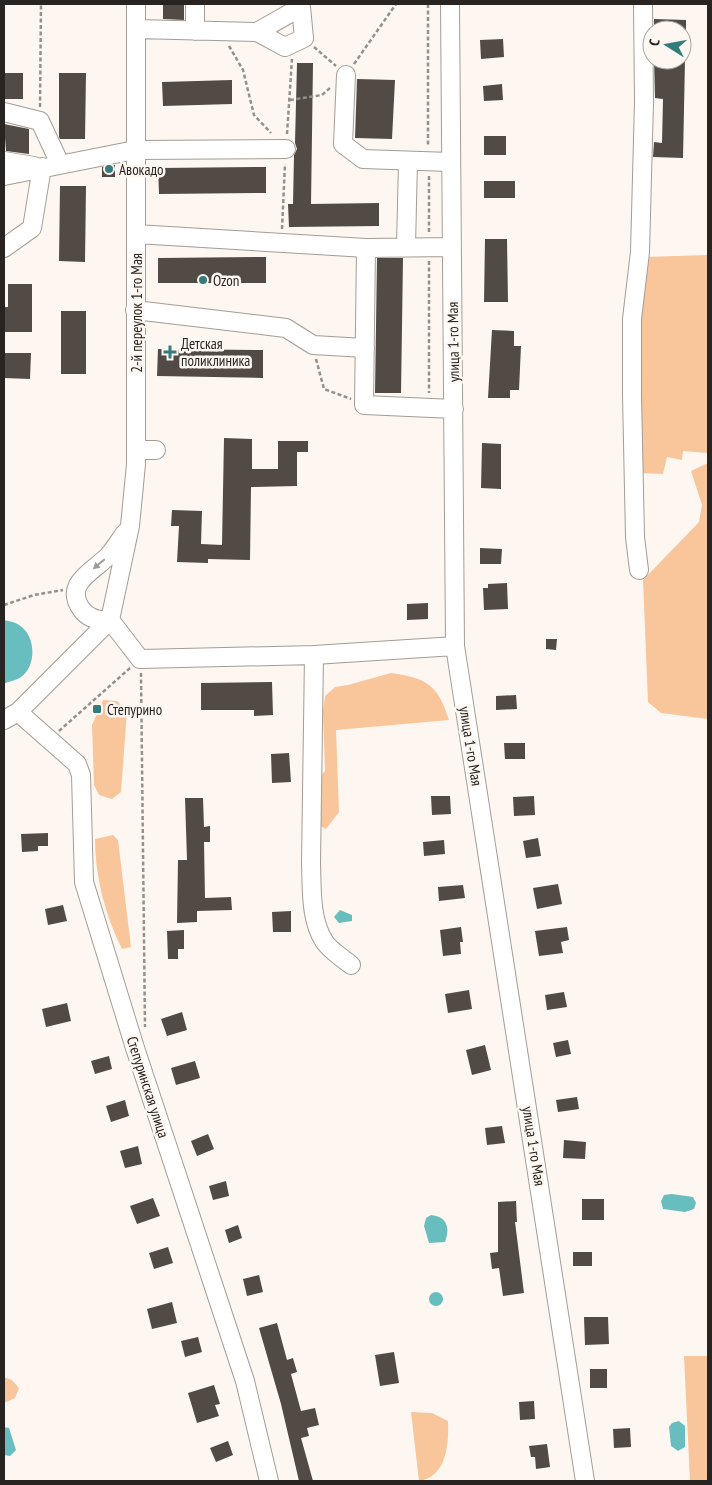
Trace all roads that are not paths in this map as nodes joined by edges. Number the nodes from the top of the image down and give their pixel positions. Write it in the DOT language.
graph roads {
  1 [pos="136,4"];
  2 [pos="195,4"];
  3 [pos="450,4"];
  4 [pos="643,4"];
  5 [pos="136,29"];
  6 [pos="195,31"];
  7 [pos="257,32"];
  8 [pos="346,75"];
  9 [pos="4,112"];
  10 [pos="286,149"];
  11 [pos="136,150"];
  12 [pos="4,161"];
  13 [pos="408,161"];
  14 [pos="450,162"];
  15 [pos="60,164"];
  16 [pos="42,168"];
  17 [pos="4,176"];
  18 [pos="136,234"];
  19 [pos="406,246"];
  20 [pos="451,247"];
  21 [pos="4,248"];
  22 [pos="366,248"];
  23 [pos="135,310"];
  24 [pos="365,348"];
  25 [pos="454,409"];
  26 [pos="136,450"];
  27 [pos="156,450"];
  28 [pos="130,526"];
  29 [pos="639,570"];
  30 [pos="110,620"];
  31 [pos="455,646"];
  32 [pos="314,655"];
  33 [pos="8,717"];
  34 [pos="351,965"];
  35 [pos="269,1481"];
  36 [pos="585,1481"];
  1 -- 5 [label="street, 2-й переулок 1-го Мая"];
  2 -- 6 [label="street"];
  3 -- 14 [label="street, улица 1-го Мая"];
  4 -- 29 [label="street"];
  5 -- 6 [label="street"];
  5 -- 11 [label="street, 2-й переулок 1-го Мая"];
  6 -- 7 [label="street"];
  7 -- 7 [label="street"];
  8 -- 13 [label="street"];
  9 -- 15 [label="street"];
  10 -- 11 [label="street"];
  11 -- 15 [label="street"];
  11 -- 18 [label="street, 2-й переулок 1-го Мая"];
  12 -- 16 [label="street"];
  13 -- 14 [label="street"];
  13 -- 19 [label="street"];
  14 -- 20 [label="street, улица 1-го Мая"];
  15 -- 16 [label="street"];
  16 -- 17 [label="street"];
  16 -- 21 [label="street"];
  18 -- 22 [label="street"];
  18 -- 23 [label="street, 2-й переулок 1-го Мая"];
  19 -- 20 [label="street"];
  19 -- 22 [label="street"];
  20 -- 25 [label="street, улица 1-го Мая"];
  22 -- 24 [label="street"];
  23 -- 24 [label="street"];
  23 -- 26 [label="street, 2-й переулок 1-го Мая"];
  24 -- 25 [label="street"];
  25 -- 31 [label="street, улица 1-го Мая"];
  26 -- 27 [label="street"];
  26 -- 28 [label="street, 2-й переулок 1-го Мая"];
  28 -- 30 [label="street, 2-й переулок 1-го Мая"];
  28 -- 30 [label="street, one-way"];
  30 -- 32 [label="street"];
  30 -- 33 [label="street"];
  31 -- 32 [label="street"];
  31 -- 36 [label="street, улица 1-го Мая"];
  32 -- 34 [label="street"];
  33 -- 35 [label="street, Степуринская улица"];
}
